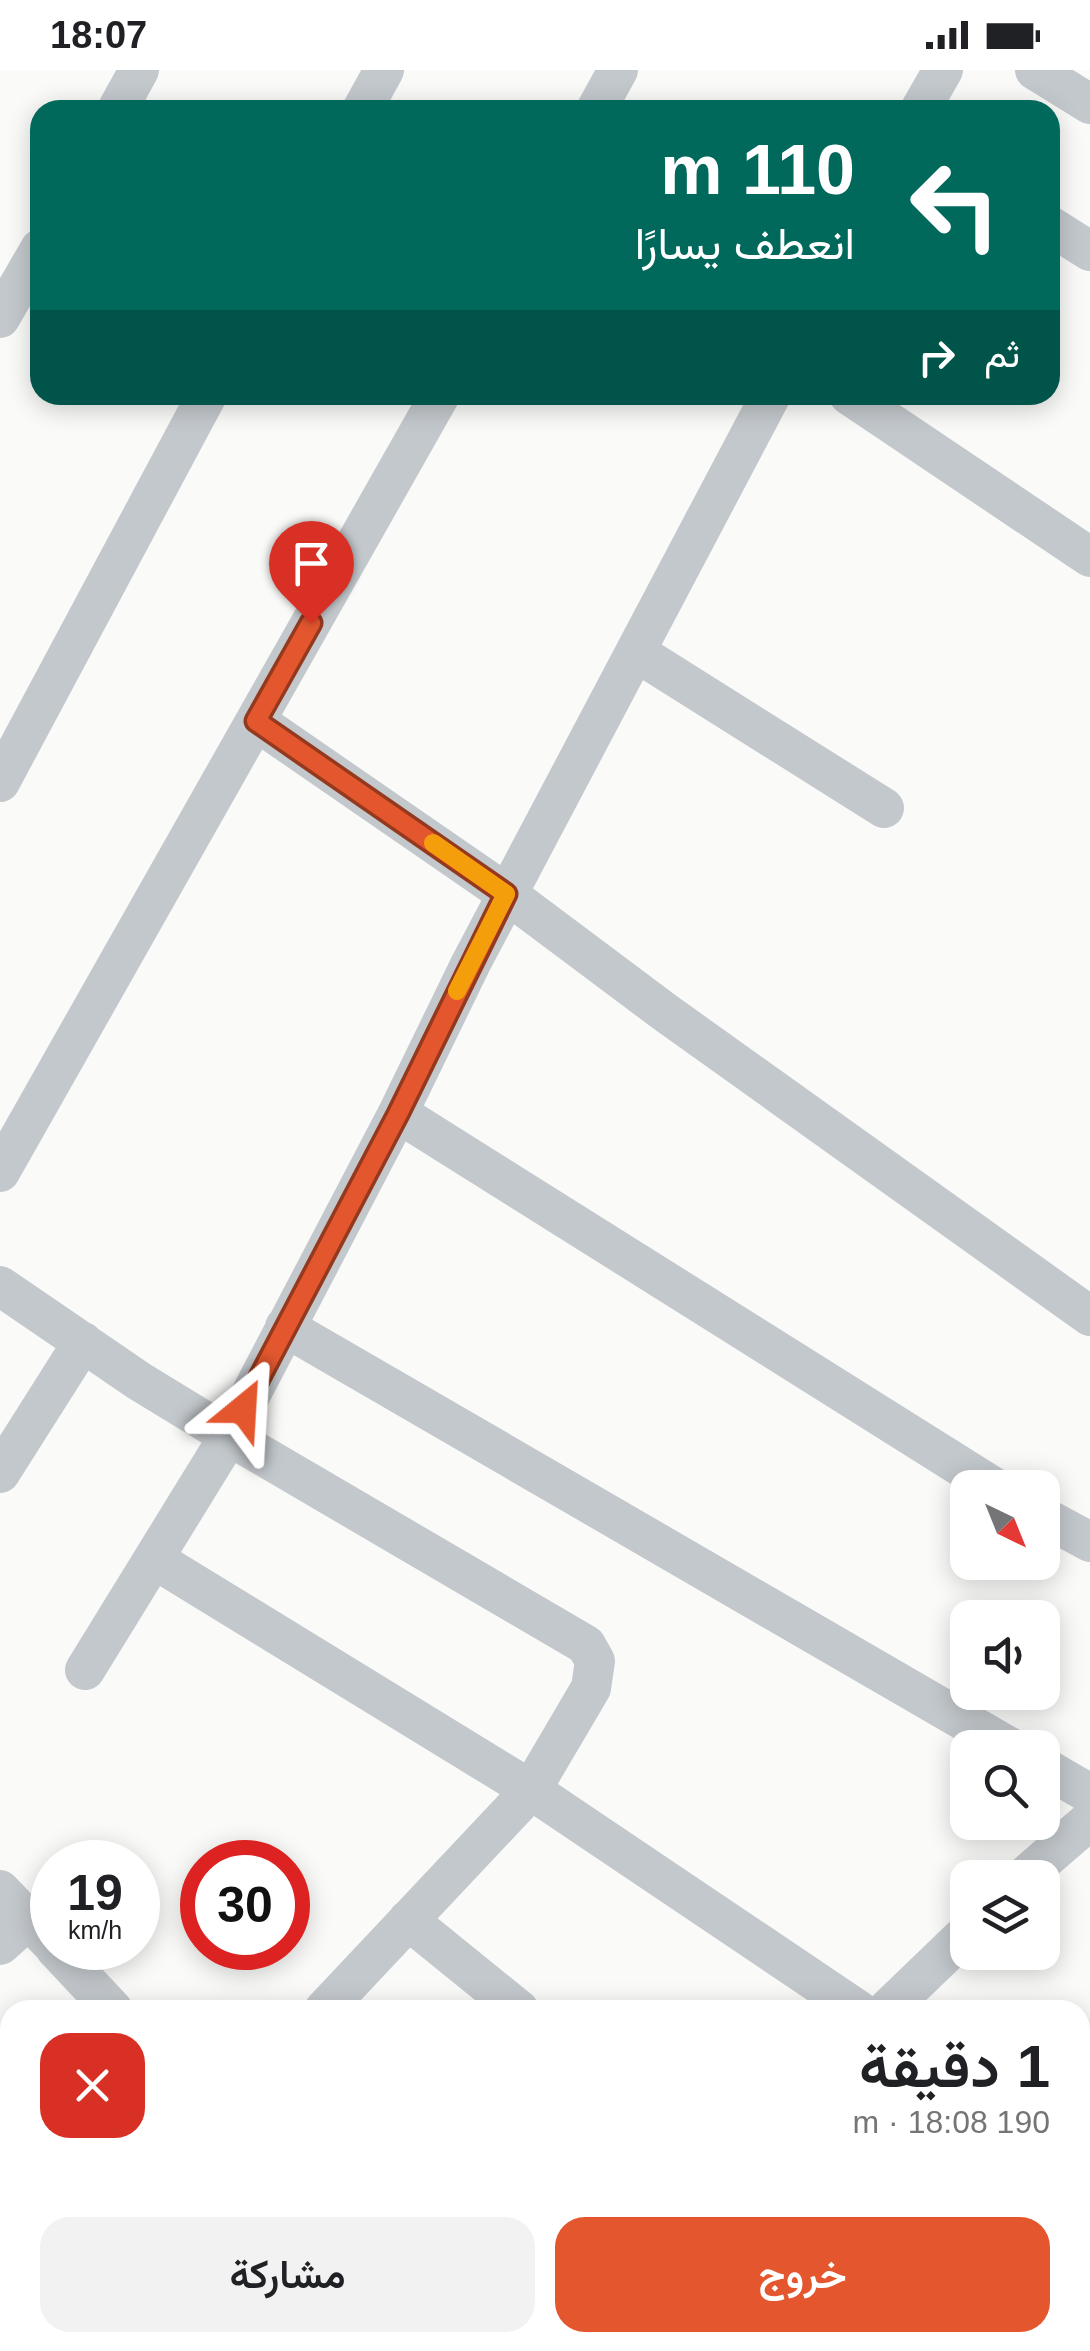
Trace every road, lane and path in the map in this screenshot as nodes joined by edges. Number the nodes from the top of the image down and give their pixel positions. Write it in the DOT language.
graph roads {
  1 [pos="139,70"];
  2 [pos="384,70"];
  3 [pos="618,70"];
  4 [pos="942,70"];
  5 [pos="1035,70"];
  6 [pos="122,100"];
  7 [pos="368,100"];
  8 [pos="602,100"];
  9 [pos="926,100"];
  10 [pos="1090,104"];
  11 [pos="1060,232"];
  12 [pos="1090,250"];
  13 [pos="30,266"];
  14 [pos="0,318"];
  15 [pos="202,405"];
  16 [pos="434,405"];
  17 [pos="766,405"];
  18 [pos="864,405"];
  19 [pos="1090,557"];
  20 [pos="636,652"];
  21 [pos="256,721"];
  22 [pos="0,782"];
  23 [pos="884,808"];
  24 [pos="506,894"];
  25 [pos="398,1114"];
  26 [pos="0,1172"];
  27 [pos="0,1286"];
  28 [pos="1090,1316"];
  29 [pos="285,1327"];
  30 [pos="83,1342"];
  31 [pos="229,1436"];
  32 [pos="965,1470"];
  33 [pos="0,1473"];
  34 [pos="154,1559"];
  35 [pos="86,1670"];
  36 [pos="980,1730"];
  37 [pos="1060,1776"];
  38 [pos="530,1790"];
  39 [pos="1090,1794"];
  40 [pos="1090,1820"];
  41 [pos="1044,1860"];
  42 [pos="0,1890"];
  43 [pos="408,1920"];
  44 [pos="30,1933"];
  45 [pos="950,1949"];
  46 [pos="68,1970"];
  47 [pos="102,2000"];
  48 [pos="333,2000"];
  49 [pos="507,2000"];
  50 [pos="843,2000"];
  51 [pos="897,2000"];
  1 -- 6 [label="street"];
  2 -- 7 [label="street"];
  3 -- 8 [label="street"];
  4 -- 9 [label="street"];
  5 -- 10 [label="street"];
  11 -- 12 [label="street"];
  13 -- 14 [label="street"];
  15 -- 22 [label="street"];
  16 -- 21 [label="street"];
  17 -- 20 [label="street"];
  18 -- 19 [label="street"];
  20 -- 23 [label="street"];
  20 -- 24 [label="street"];
  21 -- 24 [label="street"];
  21 -- 26 [label="street"];
  24 -- 25 [label="street"];
  24 -- 28 [label="street"];
  25 -- 29 [label="street"];
  25 -- 32 [label="street"];
  27 -- 30 [label="street"];
  29 -- 31 [label="street"];
  29 -- 36 [label="street"];
  30 -- 31 [label="street"];
  30 -- 33 [label="street"];
  31 -- 34 [label="street"];
  31 -- 38 [label="street"];
  34 -- 35 [label="street"];
  34 -- 38 [label="street"];
  37 -- 39 [label="street"];
  38 -- 43 [label="street"];
  38 -- 50 [label="street"];
  40 -- 41 [label="street"];
  42 -- 44 [label="street"];
  43 -- 48 [label="street"];
  43 -- 49 [label="street"];
  45 -- 51 [label="street"];
  46 -- 47 [label="street"];
}
